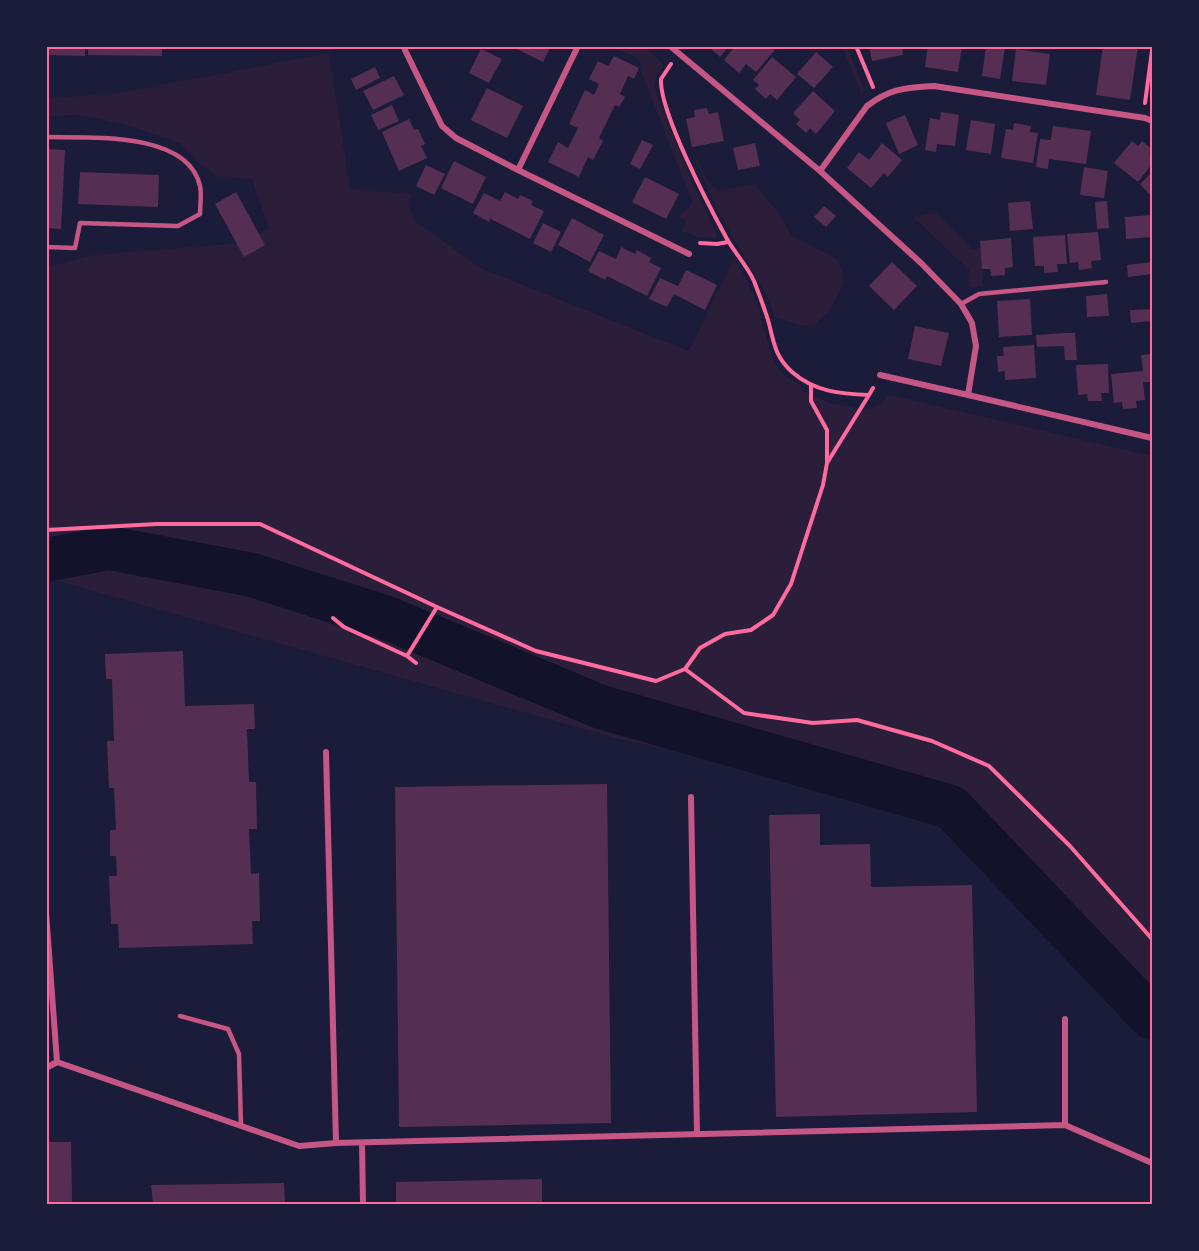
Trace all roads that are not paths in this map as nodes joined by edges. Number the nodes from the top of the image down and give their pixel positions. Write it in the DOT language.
graph roads {
  1 [pos="403,46"];
  2 [pos="578,46"];
  3 [pos="670,46"];
  4 [pos="1152,120"];
  5 [pos="46,136"];
  6 [pos="518,170"];
  7 [pos="820,171"];
  8 [pos="46,247"];
  9 [pos="688,254"];
  10 [pos="1106,282"];
  11 [pos="961,304"];
  12 [pos="880,375"];
  13 [pos="968,395"];
  14 [pos="1152,438"];
  15 [pos="326,752"];
  16 [pos="691,797"];
  17 [pos="46,912"];
  18 [pos="180,1016"];
  19 [pos="1065,1019"];
  20 [pos="57,1062"];
  21 [pos="46,1068"];
  22 [pos="1065,1125"];
  23 [pos="241,1126"];
  24 [pos="697,1134"];
  25 [pos="336,1143"];
  26 [pos="362,1143"];
  27 [pos="1152,1163"];
  28 [pos="363,1204"];
  1 -- 6 [label="street"];
  2 -- 6 [label="street"];
  3 -- 7 [label="street"];
  4 -- 7 [label="street"];
  5 -- 8 [label="lane"];
  6 -- 9 [label="street"];
  7 -- 11 [label="street"];
  10 -- 11 [label="lane"];
  11 -- 13 [label="street"];
  12 -- 13 [label="street"];
  13 -- 14 [label="street"];
  15 -- 25 [label="street"];
  16 -- 24 [label="street"];
  17 -- 20 [label="street"];
  18 -- 23 [label="lane"];
  19 -- 22 [label="street"];
  20 -- 21 [label="street"];
  20 -- 23 [label="street"];
  22 -- 24 [label="street"];
  22 -- 27 [label="street"];
  23 -- 25 [label="street"];
  24 -- 26 [label="street"];
  25 -- 26 [label="street"];
  26 -- 28 [label="street"];
}
